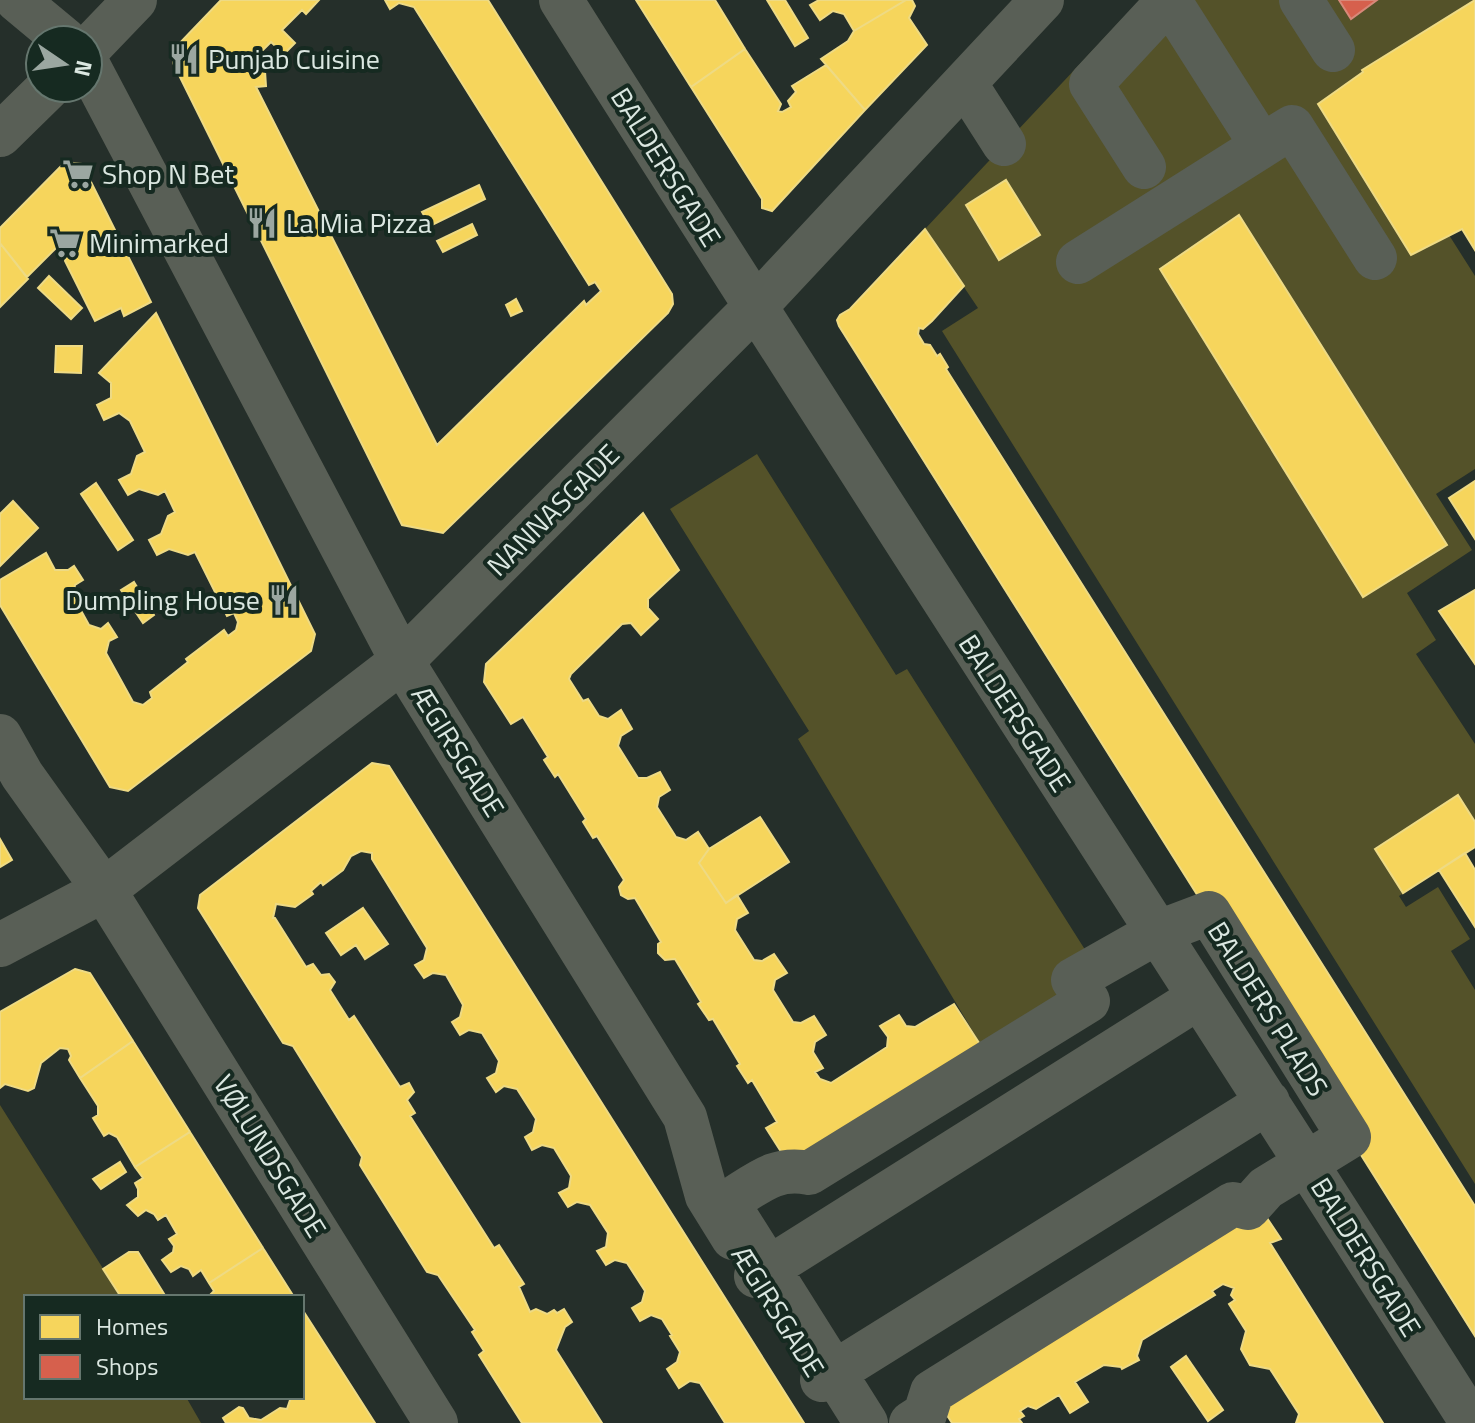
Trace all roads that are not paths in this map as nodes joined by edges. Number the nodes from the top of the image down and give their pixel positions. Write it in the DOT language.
graph roads {
  1 [pos="17,0"];
  2 [pos="135,0"];
  3 [pos="561,0"];
  4 [pos="1042,0"];
  5 [pos="1169,0"];
  6 [pos="1301,0"];
  7 [pos="46,24"];
  8 [pos="104,32"];
  9 [pos="1333,50"];
  10 [pos="965,83"];
  11 [pos="104,95"];
  12 [pos="32,104"];
  13 [pos="0,135"];
  14 [pos="1004,144"];
  15 [pos="1262,146"];
  16 [pos="1144,167"];
  17 [pos="1375,258"];
  18 [pos="1078,262"];
  19 [pos="755,307"];
  20 [pos="402,661"];
  21 [pos="0,736"];
  22 [pos="104,890"];
  23 [pos="1156,933"];
  24 [pos="0,945"];
  25 [pos="1198,998"];
  26 [pos="1268,1102"];
  27 [pos="1307,1164"];
  28 [pos="763,1272"];
  29 [pos="828,1376"];
  30 [pos="436,1423"];
  31 [pos="848,1423"];
  32 [pos="866,1423"];
  33 [pos="911,1423"];
  34 [pos="1472,1423"];
  1 -- 7 [label="street"];
  2 -- 8 [label="street"];
  3 -- 19 [label="street, BALDERSGADE"];
  4 -- 10 [label="street, NANNASGADE"];
  5 -- 15 [label="street"];
  5 -- 16 [label="street"];
  6 -- 9 [label="street"];
  10 -- 14 [label="street"];
  10 -- 19 [label="street, NANNASGADE"];
  11 -- 20 [label="street, ÆGIRSGADE"];
  12 -- 13 [label="street"];
  15 -- 17 [label="street"];
  15 -- 18 [label="street"];
  19 -- 20 [label="street, NANNASGADE"];
  19 -- 23 [label="street, BALDERSGADE"];
  20 -- 22 [label="street, NANNASGADE"];
  20 -- 28 [label="street, ÆGIRSGADE"];
  21 -- 22 [label="street, VØLUNDSGADE"];
  22 -- 24 [label="street, NANNASGADE"];
  22 -- 30 [label="street, VØLUNDSGADE"];
  23 -- 25 [label="street, BALDERSGADE"];
  23 -- 27 [label="street, BALDERS PLADS"];
  23 -- 28 [label="street, BALDERS PLADS"];
  25 -- 26 [label="street, BALDERSGADE"];
  25 -- 28 [label="street, BALDERS PLADS"];
  26 -- 27 [label="street, BALDERSGADE"];
  26 -- 29 [label="street, BALDERS PLADS"];
  27 -- 33 [label="street, BALDERS PLADS"];
  27 -- 34 [label="street, BALDERSGADE"];
  28 -- 29 [label="street, BALDERS PLADS"];
  29 -- 31 [label="street, ÆGIRSGADE"];
  29 -- 32 [label="street, BALDERS PLADS"];
}
